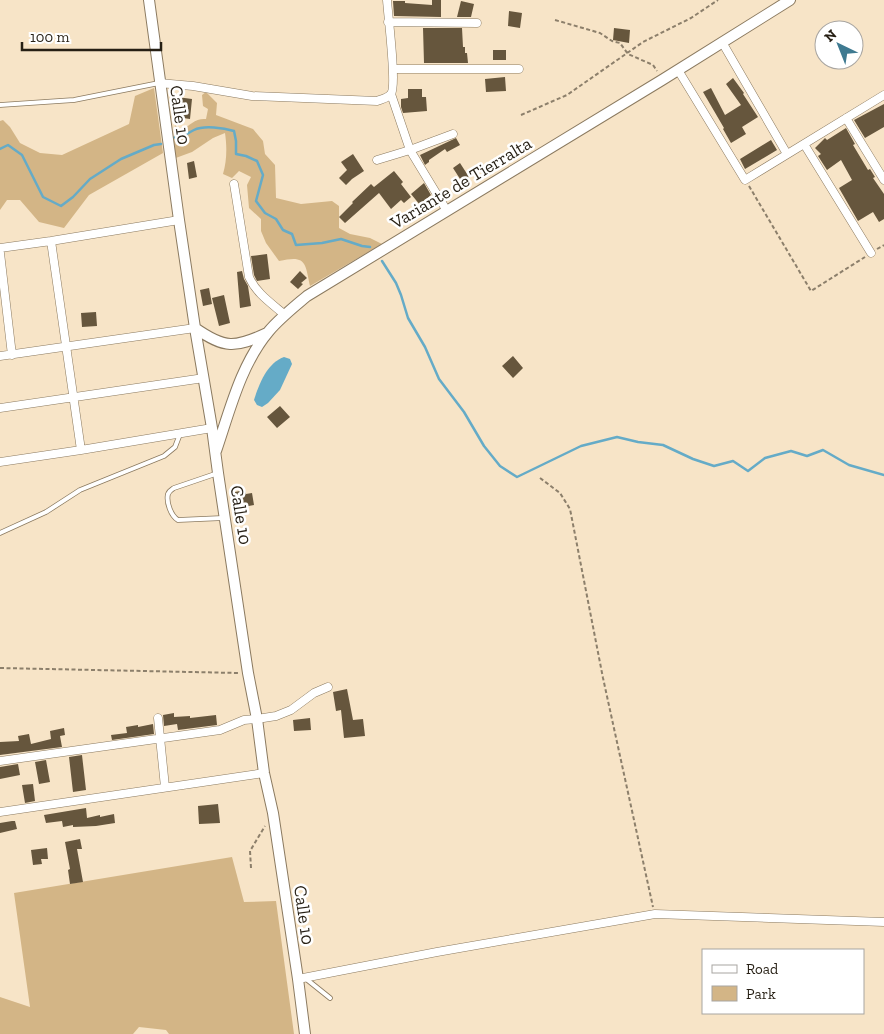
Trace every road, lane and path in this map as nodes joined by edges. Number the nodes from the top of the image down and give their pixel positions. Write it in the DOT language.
graph roads {
  1 [pos="149,0"];
  2 [pos="387,0"];
  3 [pos="718,0"];
  4 [pos="790,0"];
  5 [pos="555,20"];
  6 [pos="388,22"];
  7 [pos="477,23"];
  8 [pos="722,42"];
  9 [pos="628,54"];
  10 [pos="393,69"];
  11 [pos="519,69"];
  12 [pos="678,70"];
  13 [pos="662,80"];
  14 [pos="159,83"];
  15 [pos="391,94"];
  16 [pos="884,95"];
  17 [pos="0,105"];
  18 [pos="521,115"];
  19 [pos="846,118"];
  20 [pos="453,134"];
  21 [pos="804,144"];
  22 [pos="410,150"];
  23 [pos="787,154"];
  24 [pos="377,160"];
  25 [pos="745,180"];
  26 [pos="884,180"];
  27 [pos="234,184"];
  28 [pos="447,210"];
  29 [pos="179,220"];
  30 [pos="52,241"];
  31 [pos="884,245"];
  32 [pos="0,248"];
  33 [pos="0,253"];
  34 [pos="870,253"];
  35 [pos="285,315"];
  36 [pos="195,328"];
  37 [pos="268,333"];
  38 [pos="66,347"];
  39 [pos="12,355"];
  40 [pos="0,356"];
  41 [pos="204,378"];
  42 [pos="74,397"];
  43 [pos="0,408"];
  44 [pos="212,428"];
  45 [pos="180,434"];
  46 [pos="81,450"];
  47 [pos="215,454"];
  48 [pos="0,462"];
  49 [pos="218,473"];
  50 [pos="540,478"];
  51 [pos="225,518"];
  52 [pos="0,533"];
  53 [pos="0,668"];
  54 [pos="248,673"];
  55 [pos="328,687"];
  56 [pos="158,718"];
  57 [pos="257,719"];
  58 [pos="160,738"];
  59 [pos="0,761"];
  60 [pos="264,773"];
  61 [pos="165,787"];
  62 [pos="0,812"];
  63 [pos="273,813"];
  64 [pos="251,868"];
  65 [pos="655,914"];
  66 [pos="884,922"];
  67 [pos="301,979"];
  68 [pos="330,998"];
  69 [pos="304,1034"];
  1 -- 14 [label="main road, Calle 10"];
  2 -- 6 [label="street"];
  3 -- 9 [label="path"];
  4 -- 8 [label="main road, Variante de Tierralta"];
  5 -- 9 [label="path"];
  6 -- 7 [label="street"];
  6 -- 10 [label="street"];
  8 -- 12 [label="main road, Variante de Tierralta"];
  8 -- 23 [label="street"];
  9 -- 13 [label="path"];
  9 -- 18 [label="path"];
  10 -- 11 [label="street"];
  10 -- 15 [label="street"];
  12 -- 13 [label="main road, Variante de Tierralta"];
  12 -- 25 [label="street"];
  13 -- 28 [label="main road, Variante de Tierralta"];
  14 -- 15 [label="street"];
  14 -- 17 [label="lane"];
  14 -- 29 [label="main road, Calle 10"];
  15 -- 22 [label="street"];
  16 -- 19 [label="street"];
  19 -- 21 [label="street"];
  19 -- 26 [label="street"];
  20 -- 22 [label="street"];
  21 -- 23 [label="street"];
  21 -- 34 [label="street"];
  22 -- 24 [label="street"];
  22 -- 28 [label="street"];
  23 -- 25 [label="street"];
  25 -- 34 [label="path"];
  27 -- 35 [label="street"];
  28 -- 35 [label="main road, Variante de Tierralta"];
  29 -- 30 [label="street"];
  29 -- 36 [label="main road, Calle 10"];
  30 -- 32 [label="street"];
  30 -- 38 [label="street"];
  31 -- 34 [label="path"];
  33 -- 39 [label="street"];
  35 -- 37 [label="main road, Variante de Tierralta"];
  36 -- 37 [label="main road"];
  36 -- 38 [label="street"];
  36 -- 41 [label="main road, Calle 10"];
  37 -- 47 [label="main road, Variante de Tierralta"];
  38 -- 39 [label="street"];
  38 -- 42 [label="street"];
  39 -- 40 [label="street"];
  41 -- 42 [label="street"];
  41 -- 44 [label="main road, Calle 10"];
  42 -- 43 [label="street"];
  42 -- 46 [label="street"];
  44 -- 45 [label="street"];
  44 -- 47 [label="main road, Calle 10"];
  45 -- 46 [label="street"];
  45 -- 52 [label="lane"];
  46 -- 48 [label="street"];
  47 -- 49 [label="main road, Calle 10"];
  49 -- 51 [label="main road, Calle 10"];
  49 -- 51 [label="lane"];
  50 -- 65 [label="path"];
  51 -- 54 [label="main road, Calle 10"];
  53 -- 54 [label="path"];
  54 -- 57 [label="main road, Calle 10"];
  55 -- 57 [label="street"];
  56 -- 58 [label="street"];
  57 -- 58 [label="street"];
  57 -- 60 [label="main road, Calle 10"];
  58 -- 59 [label="street"];
  58 -- 61 [label="street"];
  60 -- 61 [label="street"];
  60 -- 63 [label="main road, Calle 10"];
  61 -- 62 [label="street"];
  63 -- 64 [label="path"];
  63 -- 67 [label="main road, Calle 10"];
  65 -- 66 [label="street"];
  65 -- 67 [label="street"];
  67 -- 68 [label="lane"];
  67 -- 69 [label="main road, Calle 10"];
}
